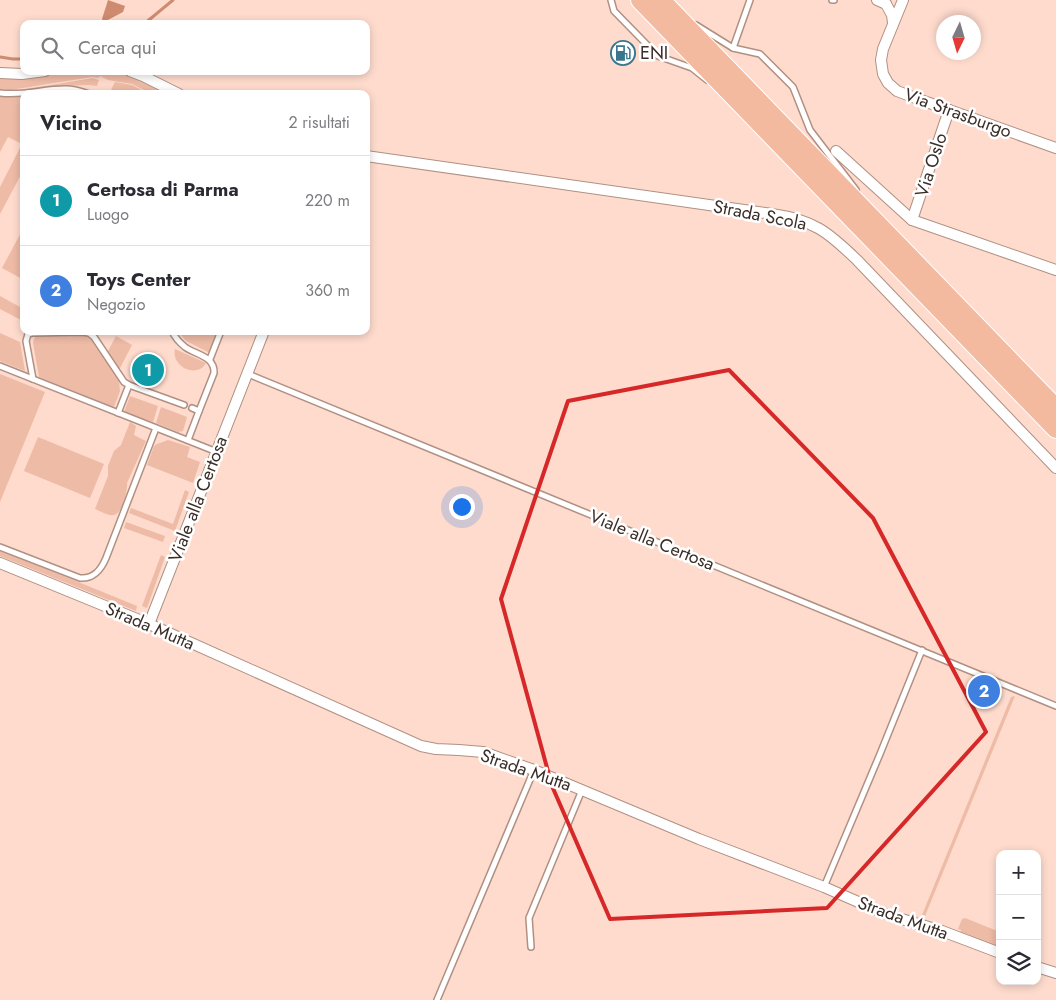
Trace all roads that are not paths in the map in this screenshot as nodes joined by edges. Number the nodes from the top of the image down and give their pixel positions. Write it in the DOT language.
graph roads {
  1 [pos="611,0"];
  2 [pos="640,0"];
  3 [pos="661,0"];
  4 [pos="667,0"];
  5 [pos="750,0"];
  6 [pos="898,0"];
  7 [pos="902,0"];
  8 [pos="881,2"];
  9 [pos="680,11"];
  10 [pos="693,22"];
  11 [pos="894,23"];
  12 [pos="733,48"];
  13 [pos="0,73"];
  14 [pos="20,74"];
  15 [pos="140,75"];
  16 [pos="712,84"];
  17 [pos="55,90"];
  18 [pos="75,90"];
  19 [pos="171,90"];
  20 [pos="718,90"];
  21 [pos="0,93"];
  22 [pos="20,94"];
  23 [pos="949,110"];
  24 [pos="771,135"];
  25 [pos="1056,148"];
  26 [pos="836,151"];
  27 [pos="370,157"];
  28 [pos="861,197"];
  29 [pos="867,204"];
  30 [pos="912,220"];
  31 [pos="895,241"];
  32 [pos="1056,270"];
  33 [pos="28,335"];
  34 [pos="92,335"];
  35 [pos="174,335"];
  36 [pos="219,335"];
  37 [pos="262,335"];
  38 [pos="210,359"];
  39 [pos="0,366"];
  40 [pos="247,374"];
  41 [pos="32,379"];
  42 [pos="129,385"];
  43 [pos="184,405"];
  44 [pos="192,408"];
  45 [pos="1056,408"];
  46 [pos="199,411"];
  47 [pos="118,413"];
  48 [pos="156,428"];
  49 [pos="1056,429"];
  50 [pos="188,440"];
  51 [pos="217,452"];
  52 [pos="1056,468"];
  53 [pos="0,547"];
  54 [pos="0,563"];
  55 [pos="149,624"];
  56 [pos="922,650"];
  57 [pos="1056,706"];
  58 [pos="534,770"];
  59 [pos="582,790"];
  60 [pos="824,887"];
  61 [pos="531,947"];
  62 [pos="996,952"];
  63 [pos="1041,968"];
  64 [pos="1056,974"];
  65 [pos="437,1000"];
  1 -- 16 [label="lane"];
  2 -- 24 [label="highway"];
  3 -- 31 [label="highway"];
  4 -- 9 [label="lane"];
  5 -- 12 [label="lane"];
  6 -- 8 [label="street"];
  7 -- 11 [label="street, Via Strasburgo"];
  8 -- 11 [label="street"];
  10 -- 12 [label="lane"];
  11 -- 23 [label="street, Via Strasburgo"];
  12 -- 28 [label="lane"];
  13 -- 14 [label="street"];
  15 -- 19 [label="street"];
  17 -- 18 [label="lane"];
  20 -- 24 [label="lane"];
  21 -- 22 [label="lane"];
  23 -- 25 [label="street, Via Strasburgo"];
  23 -- 30 [label="street, Via Oslo"];
  24 -- 49 [label="highway"];
  26 -- 30 [label="street"];
  27 -- 52 [label="street, Strada Scola"];
  29 -- 31 [label="lane"];
  30 -- 32 [label="street"];
  31 -- 45 [label="highway"];
  33 -- 41 [label="lane"];
  34 -- 42 [label="lane"];
  35 -- 38 [label="lane"];
  36 -- 38 [label="lane"];
  37 -- 40 [label="street, Viale alla Certosa"];
  38 -- 46 [label="lane"];
  39 -- 41 [label="lane"];
  40 -- 51 [label="street, Viale alla Certosa"];
  40 -- 56 [label="lane, Viale alla Certosa"];
  41 -- 47 [label="lane"];
  42 -- 43 [label="lane"];
  42 -- 47 [label="lane"];
  44 -- 46 [label="lane"];
  46 -- 50 [label="lane"];
  47 -- 48 [label="lane"];
  48 -- 50 [label="lane"];
  48 -- 53 [label="lane"];
  50 -- 51 [label="lane"];
  51 -- 55 [label="street, Viale alla Certosa"];
  54 -- 55 [label="street, Strada Mutta"];
  55 -- 58 [label="street, Strada Mutta"];
  56 -- 57 [label="lane, Viale alla Certosa"];
  56 -- 60 [label="lane"];
  58 -- 59 [label="street, Strada Mutta"];
  58 -- 65 [label="lane"];
  59 -- 60 [label="street, Strada Mutta"];
  59 -- 61 [label="lane"];
  60 -- 62 [label="street, Strada Mutta"];
  63 -- 64 [label="street"];
}
